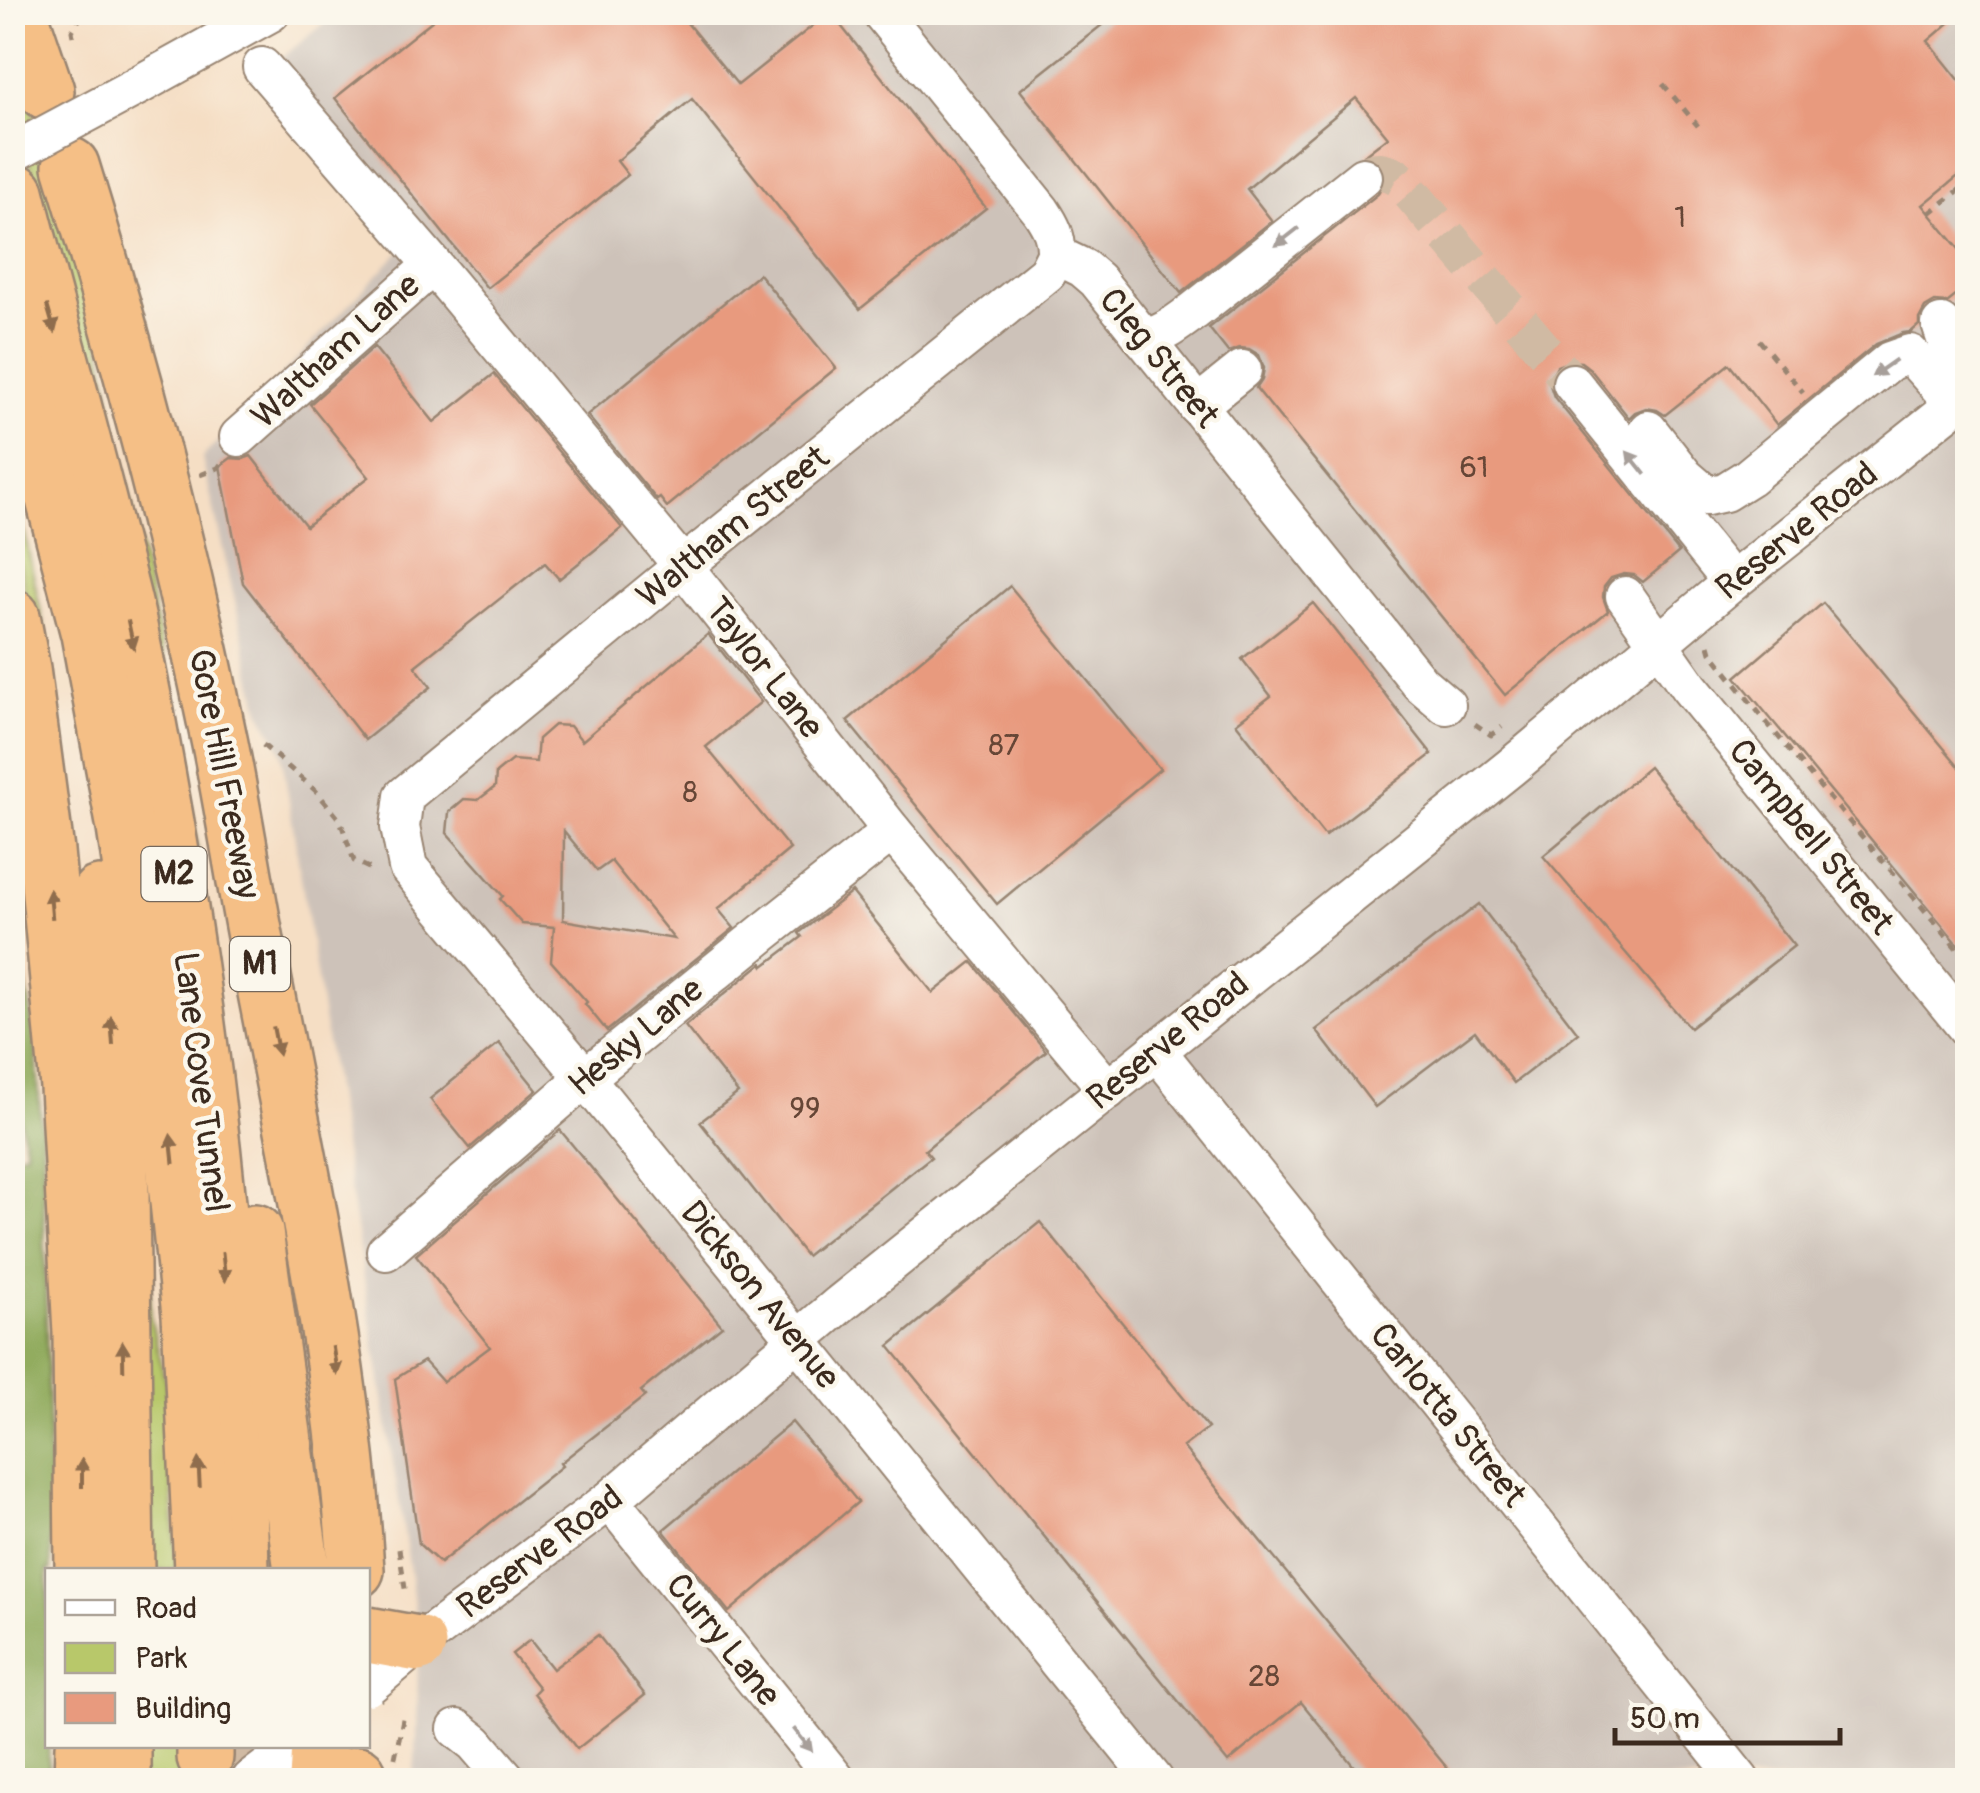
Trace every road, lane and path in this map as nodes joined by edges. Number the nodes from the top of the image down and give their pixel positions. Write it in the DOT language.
graph roads {
  1 [pos="19,12"];
  2 [pos="272,12"];
  3 [pos="881,12"];
  4 [pos="262,66"];
  5 [pos="1664,84"];
  6 [pos="46,91"];
  7 [pos="1698,126"];
  8 [pos="72,166"];
  9 [pos="14,172"];
  10 [pos="1363,177"];
  11 [pos="1968,183"];
  12 [pos="1930,213"];
  13 [pos="1056,255"];
  14 [pos="433,265"];
  15 [pos="1941,324"];
  16 [pos="1143,338"];
  17 [pos="12,339"];
  18 [pos="130,364"];
  19 [pos="1968,368"];
  20 [pos="1242,370"];
  21 [pos="1572,383"];
  22 [pos="1961,399"];
  23 [pos="1198,406"];
  24 [pos="1648,430"];
  25 [pos="239,437"];
  26 [pos="684,566"];
  27 [pos="1732,582"];
  28 [pos="1626,596"];
  29 [pos="12,617"];
  30 [pos="1708,642"];
  31 [pos="1657,644"];
  32 [pos="1446,705"];
  33 [pos="258,740"];
  34 [pos="892,831"];
  35 [pos="408,867"];
  36 [pos="1968,962"];
  37 [pos="1968,1030"];
  38 [pos="1156,1050"];
  39 [pos="585,1078"];
  40 [pos="1108,1090"];
  41 [pos="386,1251"];
  42 [pos="796,1340"];
  43 [pos="610,1500"];
  44 [pos="305,1563"];
  45 [pos="112,1566"];
  46 [pos="202,1568"];
  47 [pos="241,1568"];
  48 [pos="356,1568"];
  49 [pos="392,1640"];
  50 [pos="370,1682"];
  51 [pos="404,1714"];
  52 [pos="457,1730"];
  53 [pos="370,1747"];
  54 [pos="82,1748"];
  55 [pos="123,1748"];
  56 [pos="286,1748"];
  57 [pos="369,1748"];
  58 [pos="220,1761"];
  59 [pos="349,1768"];
  60 [pos="82,1780"];
  61 [pos="123,1780"];
  62 [pos="508,1780"];
  63 [pos="836,1780"];
  64 [pos="1154,1780"];
  65 [pos="1740,1780"];
  1 -- 6 [label="highway"];
  2 -- 9 [label="street, bridge"];
  3 -- 13 [label="street"];
  4 -- 14 [label="street, Taylor Lane"];
  5 -- 7 [label="path"];
  8 -- 18 [label="highway, Gore Hill Freeway / M1"];
  9 -- 47 [label="highway, Lane Cove Tunnel / M2, one-way"];
  10 -- 16 [label="street, one-way"];
  11 -- 12 [label="path"];
  13 -- 16 [label="street, Cleg Street"];
  13 -- 26 [label="street, Waltham Street"];
  14 -- 25 [label="street, Waltham Lane"];
  14 -- 26 [label="street, Taylor Lane"];
  15 -- 19 [label="street"];
  16 -- 23 [label="street, Cleg Street"];
  45 -- 17 [label="highway, one-way"];
  46 -- 17 [label="highway, Lane Cove Tunnel / M2, one-way"];
  18 -- 44 [label="highway"];
  18 -- 48 [label="highway, Gore Hill Freeway / M1, one-way"];
  20 -- 23 [label="street"];
  27 -- 21 [label="street, one-way"];
  22 -- 24 [label="street, one-way"];
  22 -- 27 [label="street, Reserve Road"];
  23 -- 32 [label="street, Cleg Street"];
  26 -- 34 [label="street, Taylor Lane"];
  26 -- 35 [label="street, Waltham Street"];
  27 -- 31 [label="street, Reserve Road"];
  28 -- 31 [label="street, Campbell Street"];
  45 -- 29 [label="highway, one-way"];
  30 -- 36 [label="path"];
  31 -- 37 [label="street, Campbell Street"];
  31 -- 38 [label="street, Reserve Road"];
  33 -- 35 [label="path"];
  34 -- 39 [label="street, Hesky Lane"];
  34 -- 40 [label="street, Taylor Lane"];
  35 -- 39 [label="street, Dickson Avenue"];
  38 -- 40 [label="street, Reserve Road"];
  38 -- 65 [label="street, Carlotta Street"];
  39 -- 41 [label="street, Hesky Lane"];
  39 -- 42 [label="street, Dickson Avenue"];
  40 -- 42 [label="street, Reserve Road"];
  42 -- 43 [label="street, Reserve Road"];
  42 -- 64 [label="street, Dickson Avenue"];
  43 -- 49 [label="street, Reserve Road"];
  43 -- 63 [label="street, Curry Lane, one-way"];
  49 -- 50 [label="street, Reserve Road, bridge"];
  51 -- 53 [label="path"];
  52 -- 62 [label="street"];
  54 -- 60 [label="highway"];
  55 -- 61 [label="highway"];
  56 -- 58 [label="street"];
  57 -- 59 [label="path"];
}
